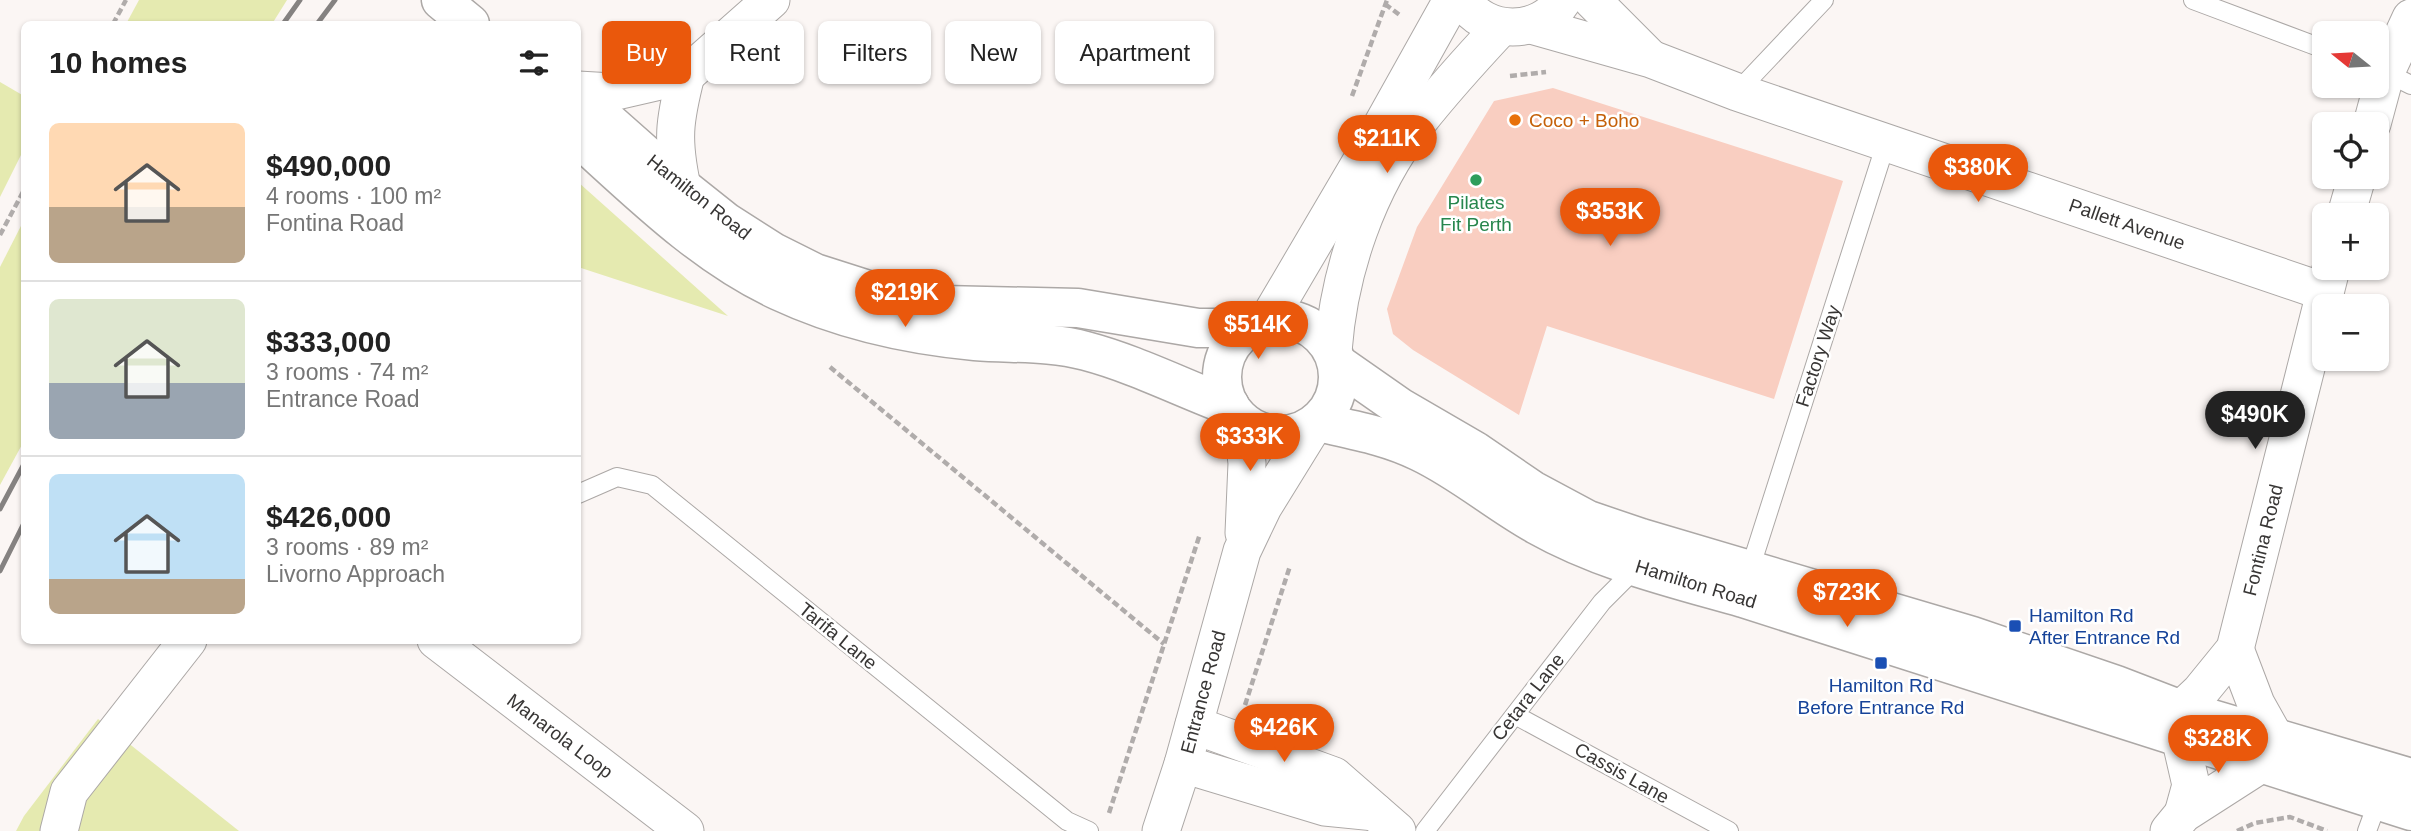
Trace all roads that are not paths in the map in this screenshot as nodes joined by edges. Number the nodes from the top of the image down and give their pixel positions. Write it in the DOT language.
graph roads {
  1 [pos="441,0"];
  2 [pos="771,0"];
  3 [pos="1452,0"];
  4 [pos="1463,0"];
  5 [pos="1563,0"];
  6 [pos="1592,0"];
  7 [pos="1824,0"];
  8 [pos="2193,0"];
  9 [pos="2411,18"];
  10 [pos="466,21"];
  11 [pos="1516,26"];
  12 [pos="2312,45"];
  13 [pos="1651,59"];
  14 [pos="691,71"];
  15 [pos="2391,75"];
  16 [pos="647,84"];
  17 [pos="684,84"];
  18 [pos="581,90"];
  19 [pos="1737,92"];
  20 [pos="581,98"];
  21 [pos="2377,112"];
  22 [pos="581,140"];
  23 [pos="1886,143"];
  24 [pos="682,187"];
  25 [pos="2312,275"];
  26 [pos="2328,280"];
  27 [pos="1258,324"];
  28 [pos="1335,358"];
  29 [pos="1236,414"];
  30 [pos="1316,424"];
  31 [pos="581,493"];
  32 [pos="1242,551"];
  33 [pos="1637,567"];
  34 [pos="1750,569"];
  35 [pos="185,644"];
  36 [pos="448,644"];
  37 [pos="2235,649"];
  38 [pos="1515,715"];
  39 [pos="2180,723"];
  40 [pos="1194,725"];
  41 [pos="2270,750"];
  42 [pos="1183,764"];
  43 [pos="2411,778"];
  44 [pos="2385,814"];
  45 [pos="1386,821"];
  46 [pos="2176,822"];
  47 [pos="60,831"];
  48 [pos="685,831"];
  49 [pos="1089,831"];
  50 [pos="1161,831"];
  51 [pos="1425,831"];
  52 [pos="1728,831"];
  1 -- 10 [label="main road"];
  2 -- 14 [label="street"];
  3 -- 27 [label="street"];
  4 -- 11 [label="street, Pallett Avenue"];
  5 -- 11 [label="street"];
  6 -- 13 [label="street, Pallett Avenue"];
  7 -- 19 [label="lane"];
  8 -- 12 [label="lane"];
  9 -- 15 [label="street"];
  11 -- 13 [label="street, Pallett Avenue"];
  11 -- 28 [label="street"];
  13 -- 19 [label="street, Pallett Avenue"];
  15 -- 21 [label="street"];
  16 -- 18 [label="street"];
  17 -- 24 [label="street"];
  19 -- 23 [label="street, Pallett Avenue"];
  20 -- 24 [label="main road, Hamilton Road"];
  22 -- 29 [label="main road, Hamilton Road"];
  23 -- 25 [label="street, Pallett Avenue"];
  23 -- 34 [label="lane, Factory Way"];
  24 -- 27 [label="main road, Hamilton Road"];
  26 -- 37 [label="street, Fontina Road"];
  27 -- 28 [label="main road"];
  27 -- 29 [label="main road"];
  28 -- 30 [label="main road"];
  28 -- 34 [label="main road, Hamilton Road"];
  29 -- 30 [label="main road"];
  29 -- 32 [label="street, Entrance Road"];
  30 -- 32 [label="street, Entrance Road"];
  30 -- 33 [label="main road, Hamilton Road"];
  31 -- 49 [label="lane, Tarifa Lane"];
  32 -- 40 [label="street, Entrance Road"];
  33 -- 38 [label="lane, Cetara Lane"];
  33 -- 39 [label="main road, Hamilton Road"];
  34 -- 39 [label="main road, Hamilton Road"];
  35 -- 47 [label="street"];
  36 -- 48 [label="street, Manarola Loop"];
  37 -- 39 [label="street, Fontina Road"];
  37 -- 41 [label="street"];
  38 -- 51 [label="lane, Cetara Lane"];
  38 -- 52 [label="lane, Cassis Lane"];
  39 -- 41 [label="main road, Hamilton Road"];
  39 -- 46 [label="street"];
  40 -- 42 [label="street, Entrance Road"];
  40 -- 45 [label="street"];
  41 -- 43 [label="main road, Hamilton Road"];
  41 -- 44 [label="main road, Hamilton Road"];
  41 -- 46 [label="street"];
  42 -- 45 [label="street"];
  42 -- 50 [label="street, Entrance Road"];
}
